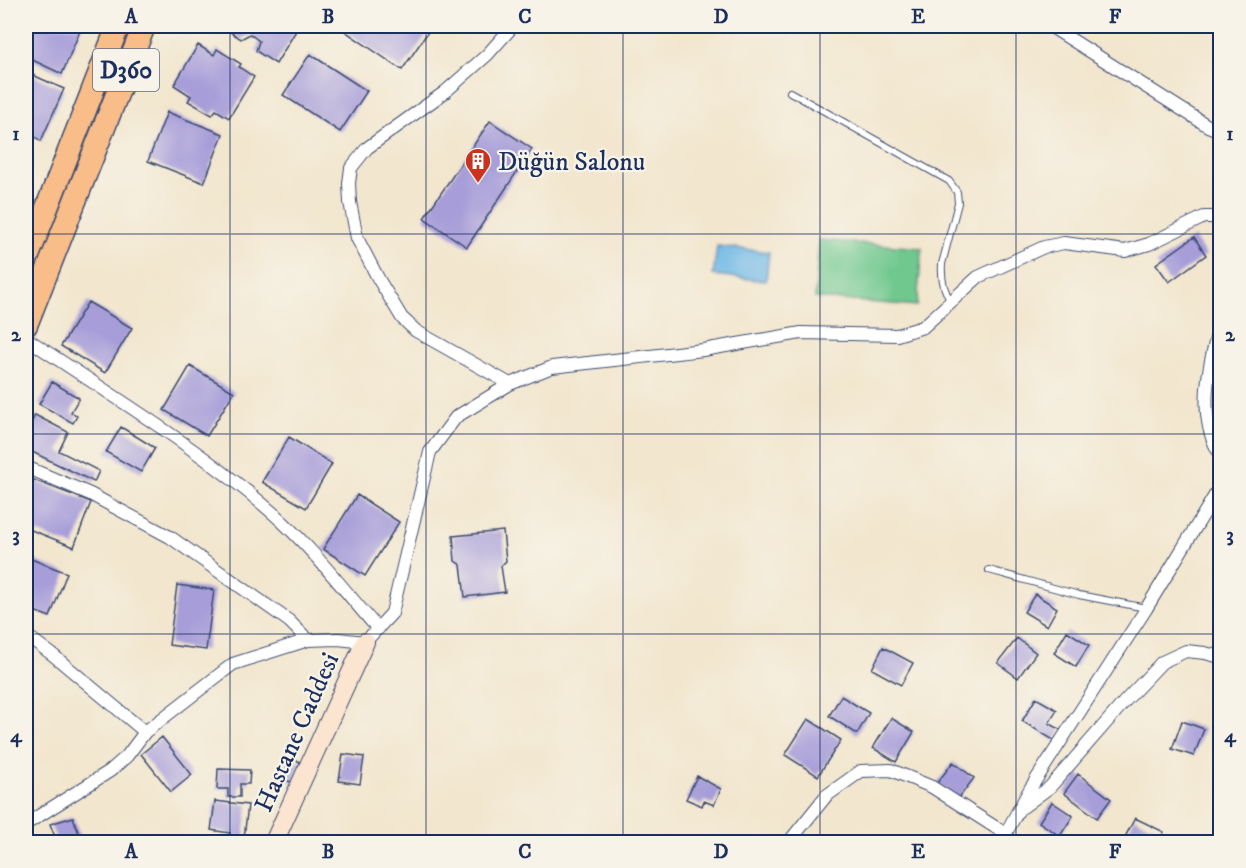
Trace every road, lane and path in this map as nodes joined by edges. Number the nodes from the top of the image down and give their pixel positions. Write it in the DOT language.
graph roads {
  1 [pos="118,26"];
  2 [pos="144,26"];
  3 [pos="513,26"];
  4 [pos="1050,26"];
  5 [pos="790,92"];
  6 [pos="1221,131"];
  7 [pos="1221,217"];
  8 [pos="26,261"];
  9 [pos="952,302"];
  10 [pos="1221,324"];
  11 [pos="27,327"];
  12 [pos="510,384"];
  13 [pos="1221,454"];
  14 [pos="26,466"];
  15 [pos="1221,487"];
  16 [pos="989,570"];
  17 [pos="1146,609"];
  18 [pos="378,628"];
  19 [pos="26,635"];
  20 [pos="308,640"];
  21 [pos="365,642"];
  22 [pos="1221,657"];
  23 [pos="145,732"];
  24 [pos="1018,810"];
  25 [pos="26,824"];
  26 [pos="1003,838"];
  27 [pos="274,843"];
  28 [pos="789,843"];
  1 -- 8 [label="highway, D360"];
  2 -- 11 [label="highway, D360"];
  3 -- 12 [label="street"];
  4 -- 6 [label="street"];
  5 -- 9 [label="lane"];
  7 -- 9 [label="street"];
  9 -- 12 [label="street"];
  10 -- 13 [label="street"];
  11 -- 18 [label="street"];
  12 -- 18 [label="street"];
  14 -- 20 [label="street"];
  15 -- 17 [label="street"];
  16 -- 17 [label="lane"];
  17 -- 24 [label="street"];
  18 -- 21 [label="street"];
  19 -- 23 [label="street"];
  20 -- 21 [label="street"];
  20 -- 23 [label="street"];
  21 -- 27 [label="street, Hastane Caddesi"];
  22 -- 24 [label="street"];
  23 -- 25 [label="street"];
  24 -- 26 [label="street"];
  26 -- 28 [label="street"];
}
